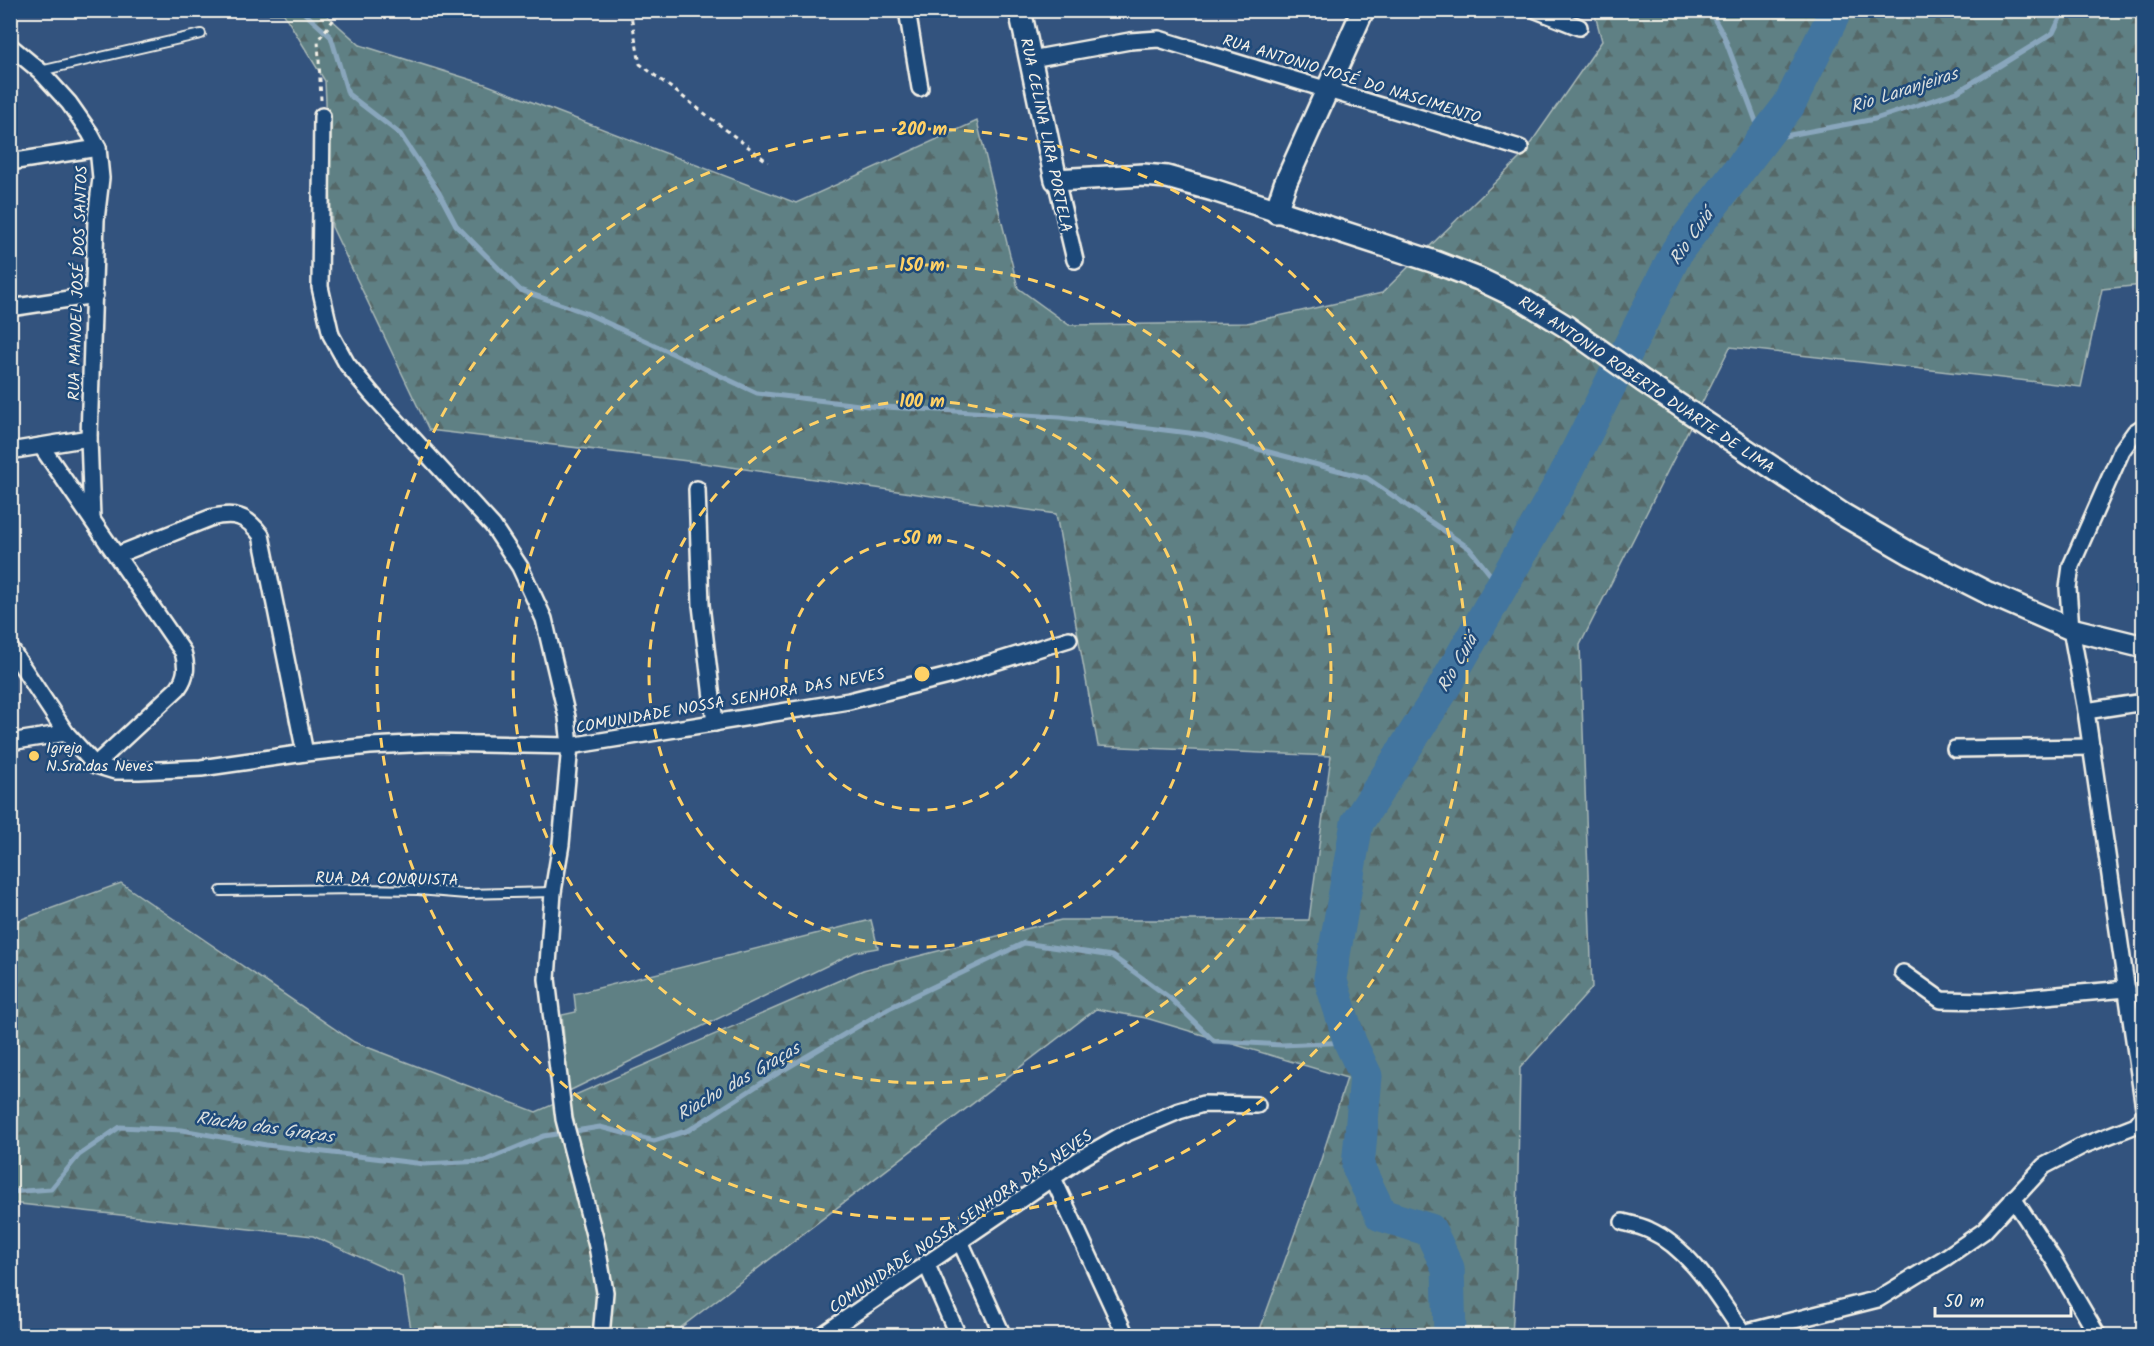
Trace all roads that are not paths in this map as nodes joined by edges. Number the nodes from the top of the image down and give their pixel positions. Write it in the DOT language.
graph roads {
  1 [pos="907,10"];
  2 [pos="1020,10"];
  3 [pos="1363,10"];
  4 [pos="1536,10"];
  5 [pos="1579,27"];
  6 [pos="201,34"];
  7 [pos="10,46"];
  8 [pos="1031,59"];
  9 [pos="40,71"];
  10 [pos="920,88"];
  11 [pos="1328,91"];
  12 [pos="322,116"];
  13 [pos="98,148"];
  14 [pos="1520,148"];
  15 [pos="10,162"];
  16 [pos="1056,180"];
  17 [pos="1268,210"];
  18 [pos="1075,260"];
  19 [pos="95,295"];
  20 [pos="10,308"];
  21 [pos="2144,426"];
  22 [pos="89,438"];
  23 [pos="41,446"];
  24 [pos="10,451"];
  25 [pos="697,489"];
  26 [pos="92,518"];
  27 [pos="117,555"];
  28 [pos="2071,628"];
  29 [pos="1069,639"];
  30 [pos="2144,647"];
  31 [pos="10,648"];
  32 [pos="2144,702"];
  33 [pos="2086,711"];
  34 [pos="714,723"];
  35 [pos="66,733"];
  36 [pos="10,742"];
  37 [pos="570,746"];
  38 [pos="2092,747"];
  39 [pos="1955,749"];
  40 [pos="304,753"];
  41 [pos="94,765"];
  42 [pos="221,891"];
  43 [pos="553,892"];
  44 [pos="1903,973"];
  45 [pos="2127,989"];
  46 [pos="1257,1105"];
  47 [pos="2144,1108"];
  48 [pos="2144,1115"];
  49 [pos="1053,1178"];
  50 [pos="2013,1198"];
  51 [pos="1623,1222"];
  52 [pos="960,1241"];
  53 [pos="926,1263"];
  54 [pos="839,1330"];
  55 [pos="1741,1334"];
  56 [pos="601,1335"];
  57 [pos="821,1335"];
  58 [pos="958,1335"];
  59 [pos="1003,1335"];
  60 [pos="1126,1335"];
  61 [pos="2098,1335"];
  1 -- 10 [label="street"];
  2 -- 8 [label="main road, RUA CELINA LIRA PORTELA"];
  3 -- 11 [label="main road"];
  4 -- 5 [label="street"];
  6 -- 9 [label="lane"];
  7 -- 9 [label="street, RUA MANOEL JOSÉ DOS SANTOS"];
  8 -- 11 [label="street, RUA ANTONIO JOSÉ DO NASCIMENTO"];
  8 -- 16 [label="main road, RUA CELINA LIRA PORTELA"];
  9 -- 13 [label="street, RUA MANOEL JOSÉ DOS SANTOS"];
  11 -- 14 [label="street, RUA ANTONIO JOSÉ DO NASCIMENTO"];
  11 -- 17 [label="main road"];
  12 -- 37 [label="street, COMUNIDADE NOSSA SENHORA DAS NEVES"];
  13 -- 15 [label="street"];
  13 -- 19 [label="street, RUA MANOEL JOSÉ DOS SANTOS"];
  16 -- 17 [label="main road, RUA ANTONIO ROBERTO DUARTE DE LIMA"];
  16 -- 18 [label="street, RUA CELINA LIRA PORTELA"];
  17 -- 28 [label="main road, RUA ANTONIO ROBERTO DUARTE DE LIMA"];
  19 -- 20 [label="street"];
  19 -- 22 [label="street, RUA MANOEL JOSÉ DOS SANTOS"];
  21 -- 28 [label="street"];
  22 -- 23 [label="street"];
  22 -- 26 [label="street, RUA MANOEL JOSÉ DOS SANTOS"];
  23 -- 24 [label="street"];
  23 -- 26 [label="street"];
  25 -- 34 [label="street"];
  26 -- 27 [label="street"];
  27 -- 40 [label="street"];
  27 -- 41 [label="street"];
  28 -- 30 [label="main road, RUA ANTONIO ROBERTO DUARTE DE LIMA"];
  28 -- 33 [label="street"];
  29 -- 34 [label="street, COMUNIDADE NOSSA SENHORA DAS NEVES"];
  31 -- 35 [label="street"];
  32 -- 33 [label="street"];
  33 -- 38 [label="street"];
  34 -- 37 [label="street, COMUNIDADE NOSSA SENHORA DAS NEVES"];
  35 -- 36 [label="street"];
  35 -- 41 [label="street"];
  37 -- 40 [label="street, COMUNIDADE NOSSA SENHORA DAS NEVES"];
  37 -- 43 [label="street, COMUNIDADE NOSSA SENHORA DAS NEVES"];
  38 -- 39 [label="street"];
  38 -- 45 [label="street"];
  40 -- 41 [label="street, COMUNIDADE NOSSA SENHORA DAS NEVES"];
  42 -- 43 [label="lane, RUA DA CONQUISTA"];
  43 -- 56 [label="street, COMUNIDADE NOSSA SENHORA DAS NEVES"];
  44 -- 45 [label="street"];
  45 -- 47 [label="street"];
  46 -- 49 [label="street, COMUNIDADE NOSSA SENHORA DAS NEVES"];
  48 -- 50 [label="street"];
  49 -- 52 [label="street, COMUNIDADE NOSSA SENHORA DAS NEVES"];
  49 -- 60 [label="street"];
  50 -- 55 [label="street"];
  50 -- 61 [label="street"];
  51 -- 55 [label="street"];
  52 -- 53 [label="street, COMUNIDADE NOSSA SENHORA DAS NEVES"];
  52 -- 59 [label="street"];
  53 -- 54 [label="street, COMUNIDADE NOSSA SENHORA DAS NEVES"];
  53 -- 58 [label="street"];
  54 -- 57 [label="street, COMUNIDADE NOSSA SENHORA DAS NEVES"];
}
